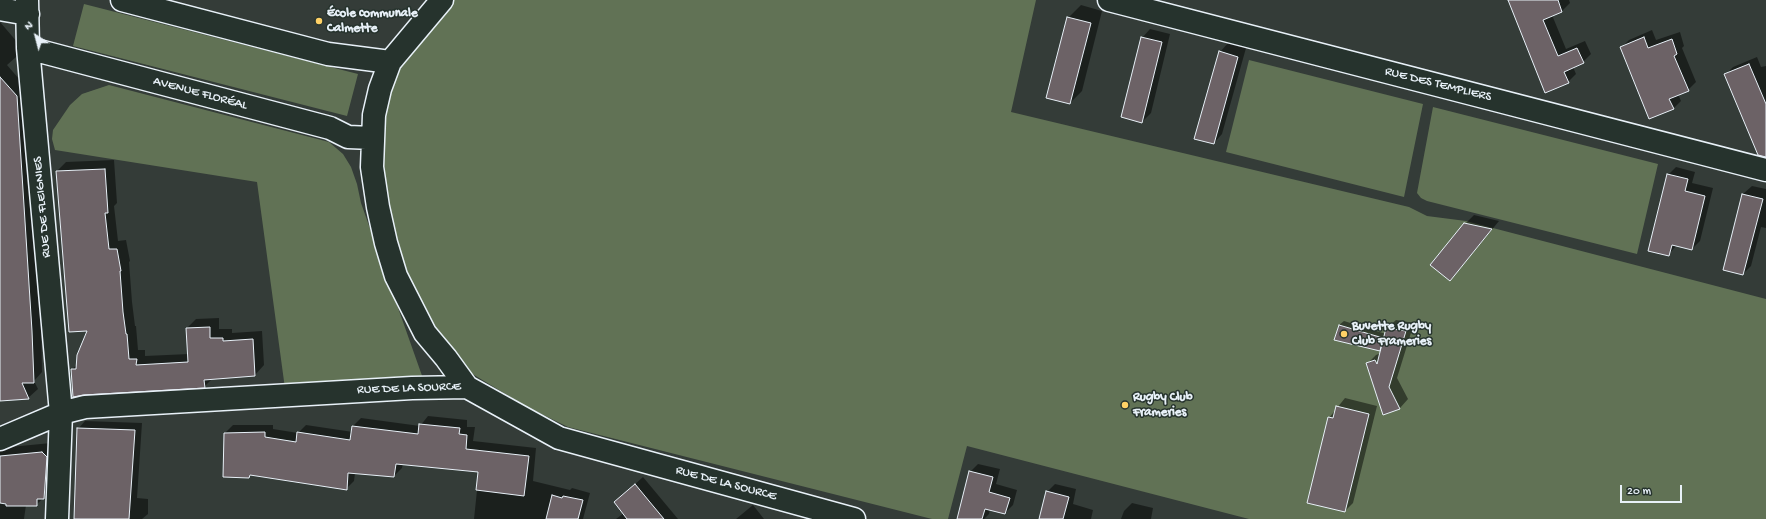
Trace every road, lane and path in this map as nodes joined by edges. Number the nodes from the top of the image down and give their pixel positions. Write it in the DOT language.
graph roads {
  1 [pos="122,0"];
  2 [pos="442,0"];
  3 [pos="1109,0"];
  4 [pos="27,7"];
  5 [pos="0,9"];
  6 [pos="28,48"];
  7 [pos="390,62"];
  8 [pos="372,138"];
  9 [pos="1766,170"];
  10 [pos="467,387"];
  11 [pos="61,413"];
  12 [pos="0,439"];
  13 [pos="57,519"];
  14 [pos="854,519"];
  1 -- 7 [label="street"];
  2 -- 7 [label="street"];
  3 -- 9 [label="street, RUE DES TEMPLIERS"];
  4 -- 5 [label="street"];
  4 -- 6 [label="street, RUE DE FLEIGNIES"];
  6 -- 8 [label="street, AVENUE FLORÉAL"];
  6 -- 11 [label="street, RUE DE FLEIGNIES"];
  7 -- 8 [label="street"];
  8 -- 10 [label="street"];
  10 -- 11 [label="street, RUE DE LA SOURCE"];
  10 -- 14 [label="street, RUE DE LA SOURCE"];
  11 -- 12 [label="street, RUE DE LA SOURCE"];
  11 -- 13 [label="street, RUE DE FLEIGNIES"];
}
